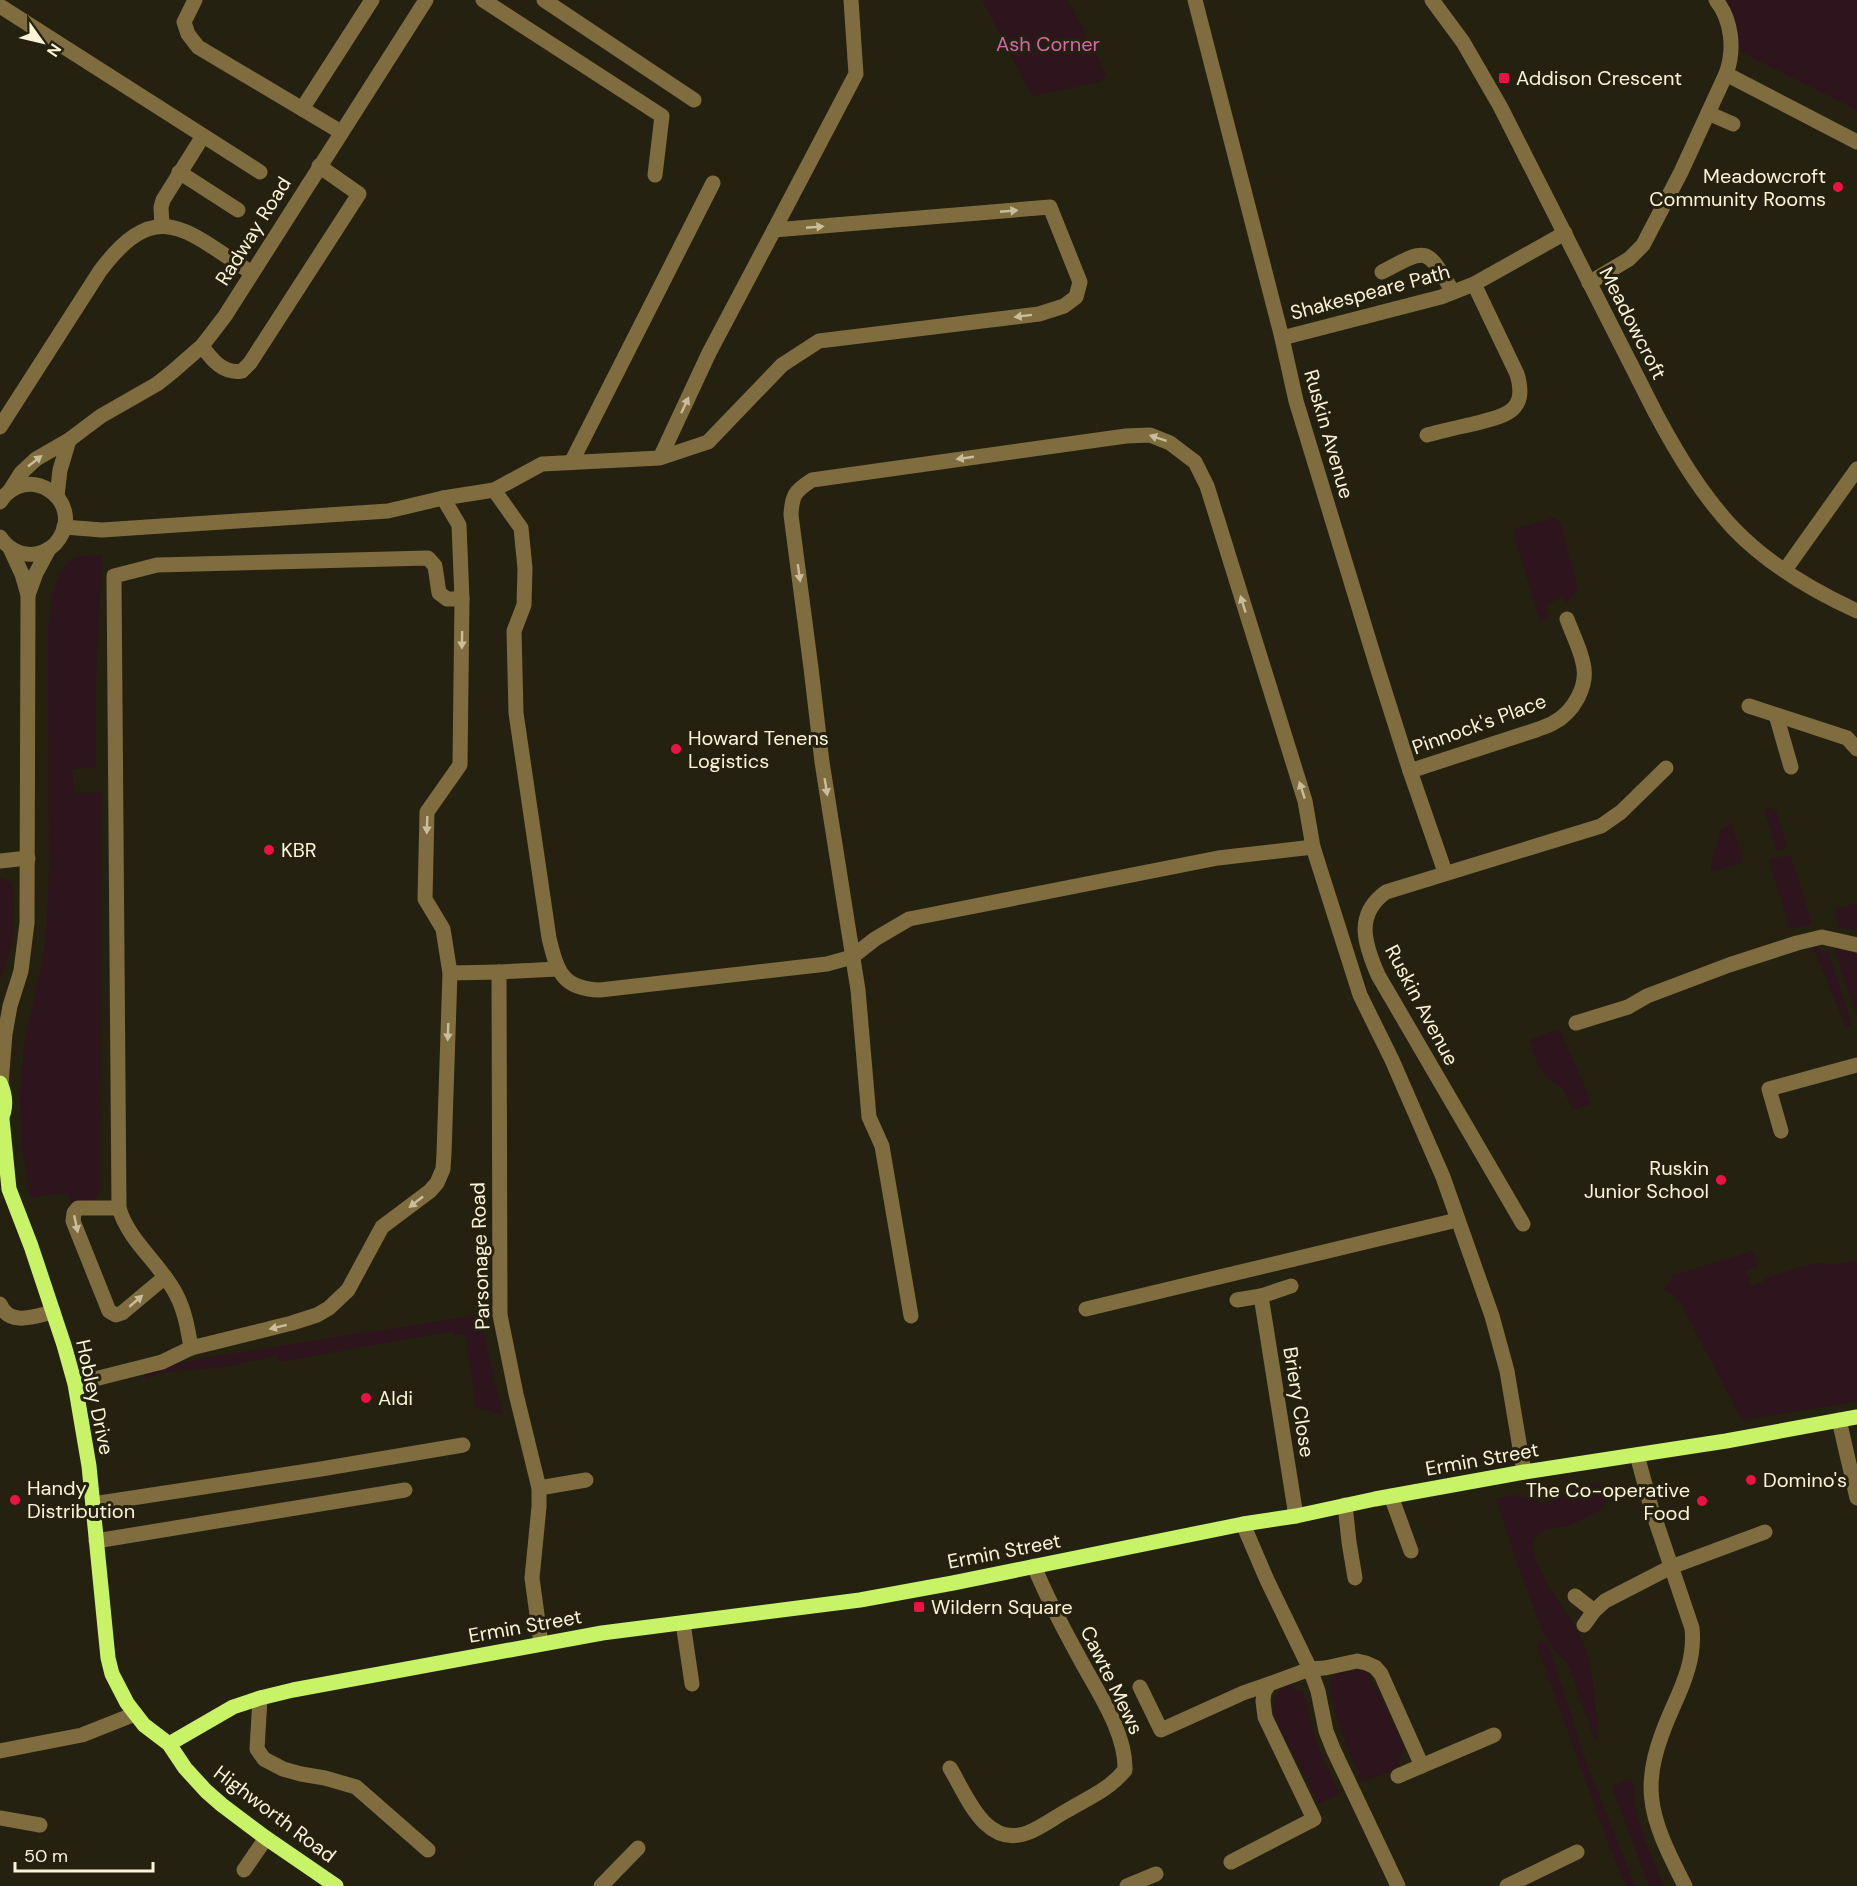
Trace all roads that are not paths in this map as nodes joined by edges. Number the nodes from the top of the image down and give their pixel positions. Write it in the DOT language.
graph roads {
  1 [pos="195,0"];
  2 [pos="372,0"];
  3 [pos="426,0"];
  4 [pos="483,0"];
  5 [pos="544,0"];
  6 [pos="851,0"];
  7 [pos="1195,0"];
  8 [pos="1432,0"];
  9 [pos="1716,0"];
  10 [pos="0,6"];
  11 [pos="1726,74"];
  12 [pos="694,100"];
  13 [pos="302,109"];
  14 [pos="1708,113"];
  15 [pos="1733,124"];
  16 [pos="341,132"];
  17 [pos="203,136"];
  18 [pos="1857,142"];
  19 [pos="320,166"];
  20 [pos="179,172"];
  21 [pos="260,172"];
  22 [pos="655,175"];
  23 [pos="713,183"];
  24 [pos="238,210"];
  25 [pos="162,226"];
  26 [pos="774,230"];
  27 [pos="1565,233"];
  28 [pos="1382,272"];
  29 [pos="252,273"];
  30 [pos="1589,283"];
  31 [pos="1474,284"];
  32 [pos="1453,292"];
  33 [pos="1282,338"];
  34 [pos="202,346"];
  35 [pos="0,427"];
  36 [pos="1427,435"];
  37 [pos="69,440"];
  38 [pos="660,458"];
  39 [pos="572,461"];
  40 [pos="1857,469"];
  41 [pos="494,490"];
  42 [pos="57,496"];
  43 [pos="4,497"];
  44 [pos="443,498"];
  45 [pos="64,527"];
  46 [pos="5,542"];
  47 [pos="49,549"];
  48 [pos="1785,570"];
  49 [pos="28,595"];
  50 [pos="462,599"];
  51 [pos="1857,611"];
  52 [pos="1566,619"];
  53 [pos="1749,706"];
  54 [pos="1776,715"];
  55 [pos="1857,749"];
  56 [pos="1791,767"];
  57 [pos="1666,768"];
  58 [pos="1410,771"];
  59 [pos="1313,848"];
  60 [pos="28,858"];
  61 [pos="0,861"];
  62 [pos="1445,872"];
  63 [pos="1857,945"];
  64 [pos="852,957"];
  65 [pos="558,969"];
  66 [pos="499,972"];
  67 [pos="450,973"];
  68 [pos="10,1006"];
  69 [pos="0,1021"];
  70 [pos="1576,1023"];
  71 [pos="1857,1065"];
  72 [pos="1,1084"];
  73 [pos="1,1120"];
  74 [pos="1781,1131"];
  75 [pos="5,1183"];
  76 [pos="119,1208"];
  77 [pos="1457,1220"];
  78 [pos="1523,1224"];
  79 [pos="165,1277"];
  80 [pos="1291,1286"];
  81 [pos="1261,1296"];
  82 [pos="1237,1300"];
  83 [pos="0,1304"];
  84 [pos="1086,1309"];
  85 [pos="53,1312"];
  86 [pos="911,1316"];
  87 [pos="191,1348"];
  88 [pos="75,1384"];
  89 [pos="1857,1417"];
  90 [pos="1839,1420"];
  91 [pos="463,1445"];
  92 [pos="1637,1455"];
  93 [pos="1524,1472"];
  94 [pos="586,1480"];
  95 [pos="539,1488"];
  96 [pos="405,1490"];
  97 [pos="1391,1496"];
  98 [pos="1857,1498"];
  99 [pos="93,1504"];
  100 [pos="1345,1505"];
  101 [pos="1296,1516"];
  102 [pos="1243,1524"];
  103 [pos="1765,1532"];
  104 [pos="96,1541"];
  105 [pos="1411,1551"];
  106 [pos="1034,1566"];
  107 [pos="1671,1567"];
  108 [pos="1355,1578"];
  109 [pos="1575,1596"];
  110 [pos="1594,1611"];
  111 [pos="683,1623"];
  112 [pos="1584,1625"];
  113 [pos="541,1644"];
  114 [pos="1310,1669"];
  115 [pos="692,1684"];
  116 [pos="1269,1684"];
  117 [pos="1140,1687"];
  118 [pos="260,1698"];
  119 [pos="135,1714"];
  120 [pos="1494,1735"];
  121 [pos="169,1744"];
  122 [pos="0,1751"];
  123 [pos="1422,1766"];
  124 [pos="950,1768"];
  125 [pos="1398,1776"];
  126 [pos="0,1818"];
  127 [pos="40,1825"];
  128 [pos="266,1838"];
  129 [pos="638,1848"];
  130 [pos="429,1850"];
  131 [pos="1577,1852"];
  132 [pos="1231,1862"];
  133 [pos="244,1870"];
  134 [pos="1156,1874"];
  135 [pos="336,1886"];
  136 [pos="601,1886"];
  137 [pos="1127,1886"];
  138 [pos="1398,1886"];
  139 [pos="1507,1886"];
  140 [pos="1685,1886"];
  1 -- 13 [label="street"];
  2 -- 13 [label="street"];
  3 -- 16 [label="street, Radway Road"];
  4 -- 22 [label="street"];
  5 -- 12 [label="street"];
  6 -- 26 [label="street"];
  7 -- 33 [label="street, Ruskin Avenue"];
  8 -- 27 [label="street, Meadowcroft"];
  9 -- 11 [label="street"];
  10 -- 17 [label="street"];
  11 -- 14 [label="street"];
  11 -- 18 [label="street"];
  13 -- 16 [label="street"];
  14 -- 15 [label="street"];
  14 -- 30 [label="street"];
  16 -- 19 [label="street, Radway Road"];
  17 -- 20 [label="street"];
  17 -- 21 [label="street"];
  19 -- 29 [label="street, Radway Road"];
  19 -- 34 [label="street"];
  20 -- 24 [label="street"];
  20 -- 25 [label="street"];
  23 -- 39 [label="street"];
  25 -- 29 [label="street"];
  25 -- 35 [label="street"];
  38 -- 26 [label="street, one-way"];
  26 -- 38 [label="street, one-way"];
  27 -- 30 [label="street, Meadowcroft"];
  27 -- 31 [label="street, Shakespeare Path"];
  28 -- 32 [label="street"];
  29 -- 34 [label="street, Radway Road"];
  30 -- 48 [label="street, Meadowcroft"];
  31 -- 32 [label="street, Shakespeare Path"];
  31 -- 36 [label="street"];
  32 -- 33 [label="street, Shakespeare Path"];
  33 -- 58 [label="street, Ruskin Avenue"];
  34 -- 37 [label="street, Radway Road"];
  37 -- 42 [label="street"];
  43 -- 37 [label="street, Radway Road, one-way"];
  38 -- 39 [label="street"];
  39 -- 41 [label="street"];
  40 -- 48 [label="street"];
  41 -- 44 [label="street"];
  41 -- 65 [label="street"];
  42 -- 43 [label="street"];
  42 -- 45 [label="street"];
  44 -- 45 [label="street"];
  44 -- 50 [label="street"];
  45 -- 47 [label="street"];
  46 -- 47 [label="street"];
  46 -- 49 [label="street"];
  47 -- 49 [label="street"];
  48 -- 51 [label="street, Meadowcroft"];
  49 -- 60 [label="street"];
  50 -- 67 [label="street, one-way"];
  50 -- 76 [label="street"];
  52 -- 58 [label="street, Pinnock's Place"];
  53 -- 54 [label="street"];
  54 -- 55 [label="street"];
  54 -- 56 [label="street"];
  57 -- 62 [label="street, Ruskin Avenue"];
  58 -- 62 [label="street, Ruskin Avenue"];
  59 -- 64 [label="street"];
  59 -- 64 [label="street, one-way"];
  59 -- 77 [label="street"];
  60 -- 61 [label="street"];
  60 -- 68 [label="street"];
  62 -- 78 [label="street, Ruskin Avenue"];
  63 -- 70 [label="street"];
  64 -- 65 [label="street"];
  64 -- 86 [label="street"];
  65 -- 66 [label="street"];
  66 -- 67 [label="street"];
  66 -- 95 [label="street, Parsonage Road"];
  67 -- 87 [label="street, one-way"];
  68 -- 69 [label="street"];
  68 -- 72 [label="street"];
  71 -- 74 [label="street"];
  72 -- 73 [label="main road, Hobley Drive"];
  73 -- 75 [label="main road, Hobley Drive"];
  75 -- 85 [label="main road, Hobley Drive"];
  76 -- 79 [label="street"];
  76 -- 79 [label="street, one-way"];
  77 -- 84 [label="street"];
  77 -- 93 [label="street"];
  79 -- 87 [label="street"];
  80 -- 81 [label="street"];
  81 -- 82 [label="street"];
  81 -- 101 [label="street, Briery Close"];
  83 -- 85 [label="street"];
  85 -- 88 [label="main road, Hobley Drive"];
  87 -- 88 [label="street"];
  88 -- 99 [label="main road, Hobley Drive"];
  89 -- 90 [label="main road, Ermin Street"];
  90 -- 92 [label="main road, Ermin Street"];
  90 -- 98 [label="street"];
  91 -- 99 [label="street"];
  92 -- 93 [label="main road, Ermin Street"];
  92 -- 107 [label="street"];
  93 -- 97 [label="main road, Ermin Street"];
  94 -- 95 [label="street"];
  95 -- 113 [label="street, Parsonage Road"];
  96 -- 104 [label="street"];
  97 -- 100 [label="main road, Ermin Street"];
  97 -- 105 [label="street"];
  99 -- 104 [label="main road, Hobley Drive"];
  100 -- 101 [label="main road, Ermin Street"];
  100 -- 108 [label="street"];
  101 -- 102 [label="main road, Ermin Street"];
  102 -- 106 [label="main road, Ermin Street"];
  102 -- 114 [label="street"];
  103 -- 107 [label="street"];
  104 -- 119 [label="main road, Hobley Drive"];
  106 -- 111 [label="main road, Ermin Street"];
  106 -- 124 [label="street, Cawte Mews"];
  107 -- 110 [label="street"];
  107 -- 140 [label="street"];
  109 -- 110 [label="street"];
  110 -- 112 [label="street"];
  111 -- 113 [label="main road, Ermin Street"];
  111 -- 115 [label="street"];
  113 -- 118 [label="main road, Ermin Street"];
  114 -- 116 [label="street"];
  114 -- 123 [label="street"];
  114 -- 138 [label="street"];
  116 -- 117 [label="street"];
  116 -- 132 [label="street"];
  118 -- 121 [label="main road, Ermin Street"];
  118 -- 130 [label="street"];
  119 -- 121 [label="main road, Hobley Drive"];
  119 -- 122 [label="street"];
  120 -- 123 [label="street"];
  121 -- 128 [label="main road, Highworth Road"];
  123 -- 125 [label="street"];
  126 -- 127 [label="street"];
  128 -- 133 [label="street"];
  128 -- 135 [label="main road, Highworth Road"];
  129 -- 136 [label="street"];
  131 -- 139 [label="street"];
  134 -- 137 [label="street"];
}
